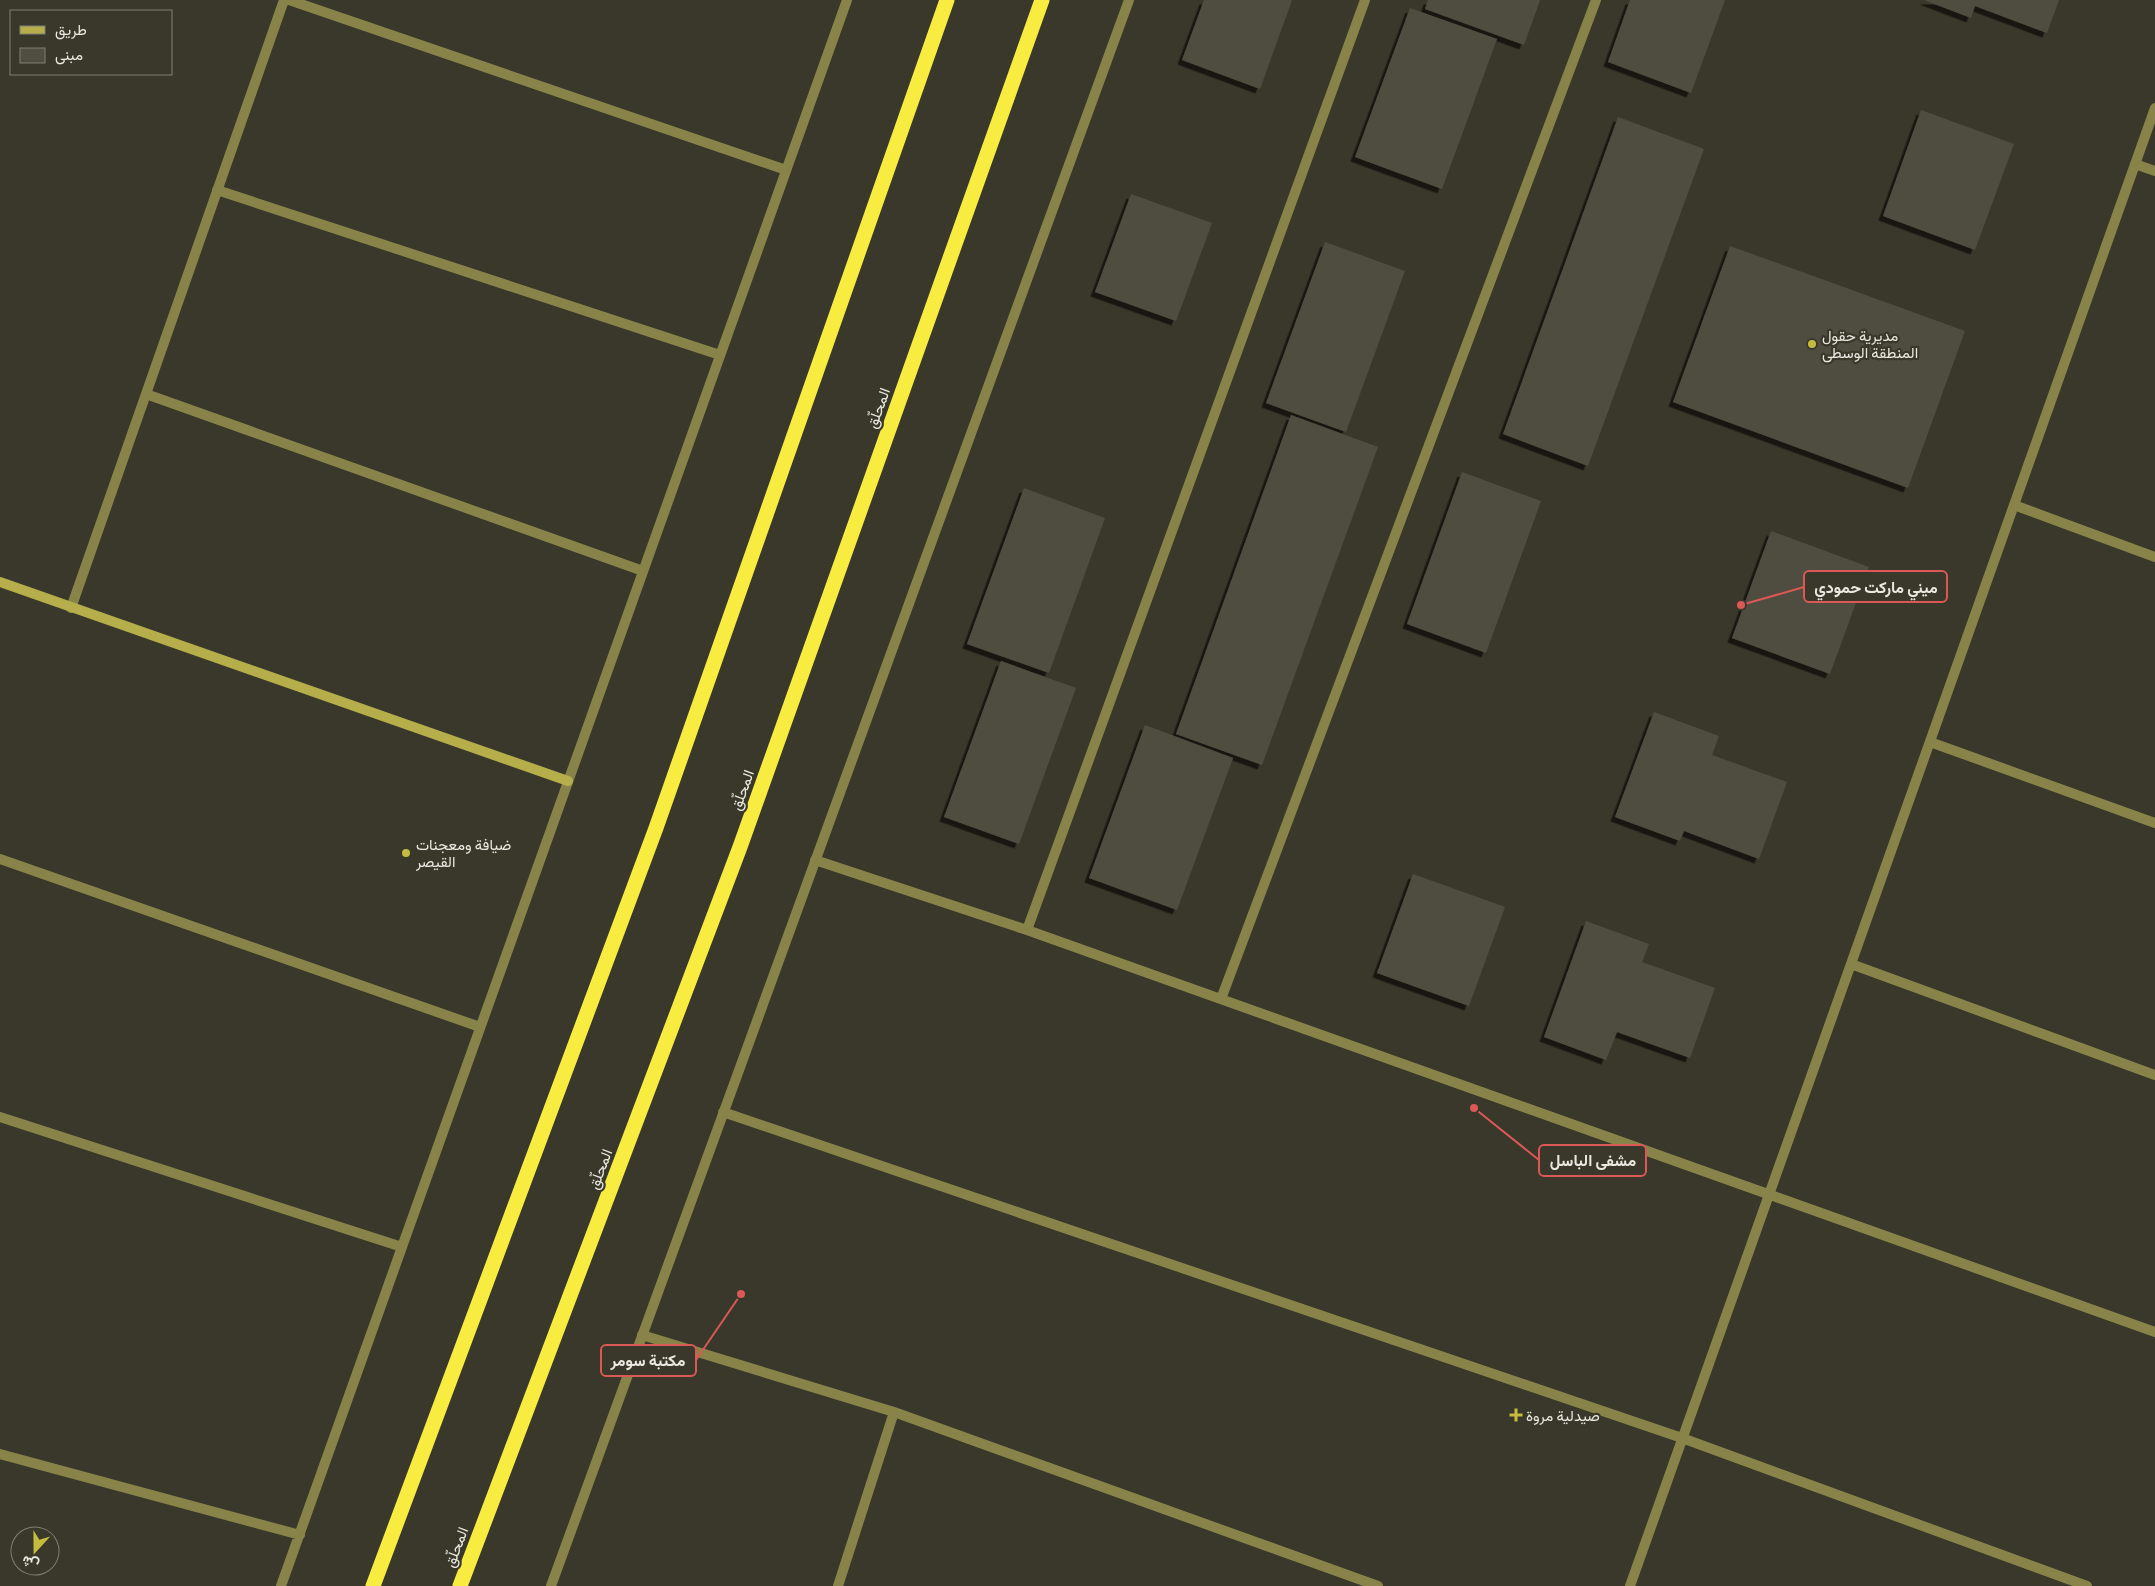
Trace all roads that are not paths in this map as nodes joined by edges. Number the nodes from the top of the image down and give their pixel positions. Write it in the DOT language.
graph roads {
  1 [pos="284,0"];
  2 [pos="289,0"];
  3 [pos="846,0"];
  4 [pos="947,0"];
  5 [pos="1042,0"];
  6 [pos="1129,0"];
  7 [pos="1365,0"];
  8 [pos="1596,0"];
  9 [pos="2155,108"];
  10 [pos="2135,164"];
  11 [pos="786,170"];
  12 [pos="2155,171"];
  13 [pos="218,190"];
  14 [pos="720,355"];
  15 [pos="146,394"];
  16 [pos="2014,504"];
  17 [pos="2155,557"];
  18 [pos="643,571"];
  19 [pos="0,582"];
  20 [pos="71,608"];
  21 [pos="1930,742"];
  22 [pos="568,781"];
  23 [pos="2155,823"];
  24 [pos="0,859"];
  25 [pos="816,860"];
  26 [pos="1027,930"];
  27 [pos="1851,964"];
  28 [pos="1221,999"];
  29 [pos="480,1027"];
  30 [pos="2155,1074"];
  31 [pos="723,1112"];
  32 [pos="0,1117"];
  33 [pos="1769,1194"];
  34 [pos="402,1247"];
  35 [pos="2155,1332"];
  36 [pos="642,1335"];
  37 [pos="894,1412"];
  38 [pos="1682,1438"];
  39 [pos="0,1454"];
  40 [pos="300,1535"];
  41 [pos="281,1586"];
  42 [pos="373,1586"];
  43 [pos="460,1586"];
  44 [pos="551,1586"];
  45 [pos="838,1586"];
  46 [pos="1378,1586"];
  47 [pos="1630,1586"];
  48 [pos="2087,1586"];
  1 -- 13 [label="street"];
  2 -- 11 [label="street"];
  3 -- 11 [label="street"];
  4 -- 42 [label="highway"];
  5 -- 43 [label="highway, المحلّق"];
  6 -- 25 [label="street"];
  7 -- 26 [label="street"];
  8 -- 28 [label="street"];
  9 -- 10 [label="street"];
  10 -- 12 [label="street"];
  10 -- 16 [label="street"];
  11 -- 14 [label="street"];
  13 -- 14 [label="street"];
  13 -- 15 [label="street"];
  14 -- 18 [label="street"];
  15 -- 18 [label="street"];
  15 -- 20 [label="street"];
  16 -- 17 [label="street"];
  16 -- 21 [label="street"];
  18 -- 22 [label="street"];
  19 -- 20 [label="street"];
  20 -- 22 [label="street"];
  21 -- 23 [label="street"];
  21 -- 27 [label="street"];
  22 -- 29 [label="street"];
  24 -- 29 [label="street"];
  25 -- 26 [label="street"];
  25 -- 31 [label="street"];
  26 -- 28 [label="street"];
  27 -- 30 [label="street"];
  27 -- 33 [label="street"];
  28 -- 33 [label="street"];
  29 -- 34 [label="street"];
  31 -- 36 [label="street"];
  31 -- 38 [label="street"];
  32 -- 34 [label="street"];
  33 -- 35 [label="street"];
  33 -- 38 [label="street"];
  34 -- 40 [label="street"];
  36 -- 37 [label="street"];
  36 -- 44 [label="street"];
  37 -- 45 [label="street"];
  37 -- 46 [label="street"];
  38 -- 47 [label="street"];
  38 -- 48 [label="street"];
  39 -- 40 [label="street"];
  40 -- 41 [label="street"];
}
